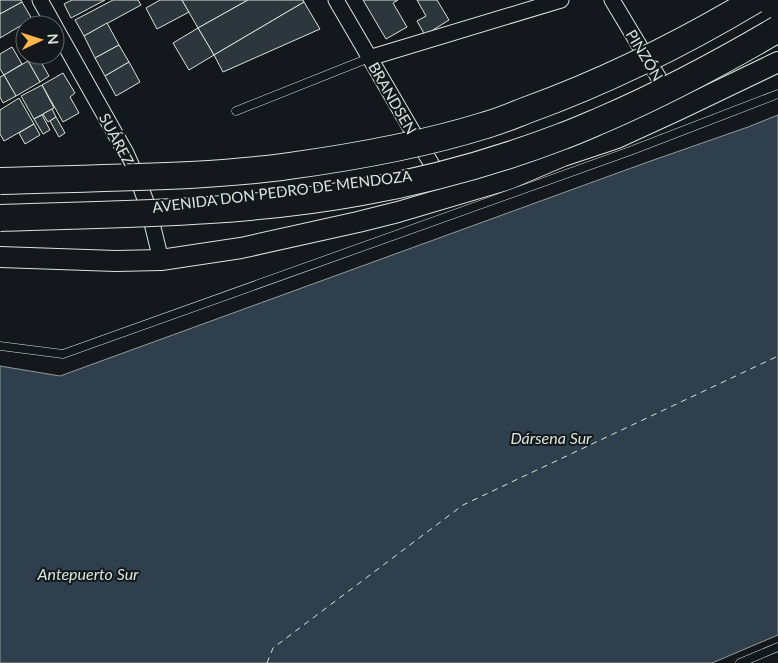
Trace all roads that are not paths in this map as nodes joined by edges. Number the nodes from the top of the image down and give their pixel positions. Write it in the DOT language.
graph roads {
  1 [pos="40,0"];
  2 [pos="336,0"];
  3 [pos="561,0"];
  4 [pos="612,0"];
  5 [pos="756,0"];
  6 [pos="48,15"];
  7 [pos="778,29"];
  8 [pos="65,45"];
  9 [pos="369,58"];
  10 [pos="778,62"];
  11 [pos="778,94"];
  12 [pos="678,110"];
  13 [pos="236,111"];
  14 [pos="562,156"];
  15 [pos="437,173"];
  16 [pos="0,181"];
  17 [pos="450,196"];
  18 [pos="148,207"];
  19 [pos="0,212"];
  20 [pos="0,218"];
  21 [pos="0,258"];
  22 [pos="161,260"];
  23 [pos="0,346"];
  24 [pos="778,647"];
  25 [pos="740,663"];
  1 -- 6 [label="street, SUÁREZ"];
  2 -- 9 [label="street, BRANDSEN"];
  3 -- 9 [label="street"];
  4 -- 12 [label="street, PINZÓN"];
  5 -- 16 [label="highway, bridge"];
  7 -- 20 [label="highway, bridge"];
  8 -- 18 [label="street, SUÁREZ"];
  9 -- 13 [label="lane"];
  9 -- 15 [label="street, BRANDSEN"];
  10 -- 12 [label="main road, AVENIDA DON PEDRO DE MENDOZA"];
  11 -- 23 [label="lane"];
  12 -- 14 [label="main road, AVENIDA DON PEDRO DE MENDOZA"];
  14 -- 15 [label="main road, AVENIDA DON PEDRO DE MENDOZA"];
  14 -- 17 [label="main road, AVENIDA DON PEDRO DE MENDOZA"];
  15 -- 17 [label="street, BRANDSEN"];
  15 -- 18 [label="main road, AVENIDA DON PEDRO DE MENDOZA"];
  17 -- 22 [label="main road, AVENIDA DON PEDRO DE MENDOZA"];
  18 -- 19 [label="main road, AVENIDA DON PEDRO DE MENDOZA"];
  18 -- 22 [label="street, SUÁREZ"];
  21 -- 22 [label="main road, AVENIDA DON PEDRO DE MENDOZA"];
  24 -- 25 [label="lane"];
}
